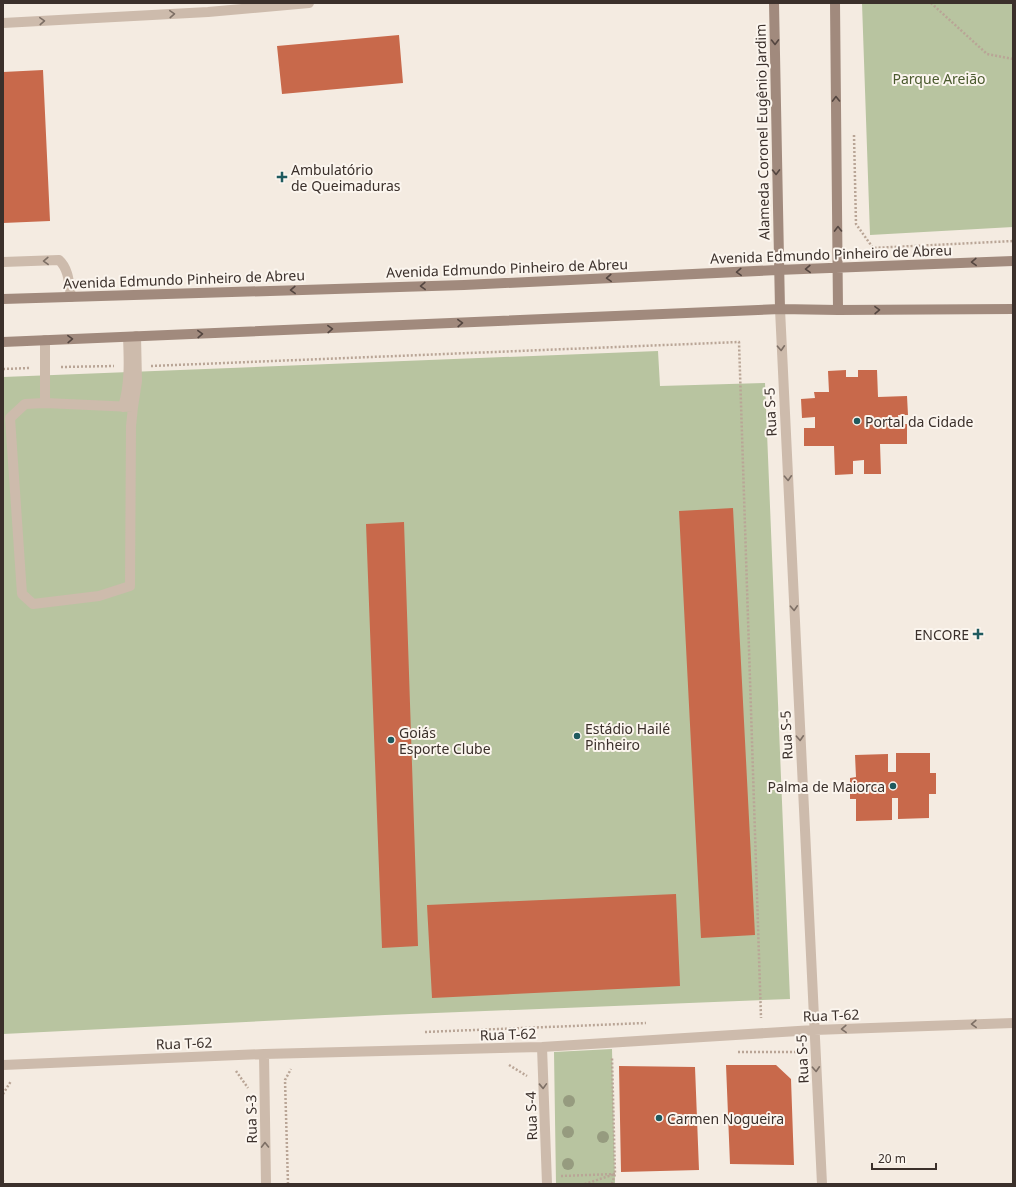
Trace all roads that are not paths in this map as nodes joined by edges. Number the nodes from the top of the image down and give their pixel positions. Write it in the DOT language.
graph roads {
  1 [pos="309,3"];
  2 [pos="774,3"];
  3 [pos="835,3"];
  4 [pos="207,7"];
  5 [pos="3,23"];
  6 [pos="1013,261"];
  7 [pos="3,262"];
  8 [pos="839,268"];
  9 [pos="778,270"];
  10 [pos="71,297"];
  11 [pos="3,299"];
  12 [pos="780,309"];
  13 [pos="1013,309"];
  14 [pos="838,310"];
  15 [pos="132,336"];
  16 [pos="45,340"];
  17 [pos="3,342"];
  18 [pos="45,403"];
  19 [pos="128,407"];
  20 [pos="1013,1023"];
  21 [pos="814,1030"];
  22 [pos="542,1047"];
  23 [pos="264,1054"];
  24 [pos="3,1065"];
  25 [pos="547,1180"];
  26 [pos="266,1184"];
  27 [pos="822,1184"];
  1 -- 4 [label="street"];
  2 -- 9 [label="main road, Alameda Coronel Eugênio Jardim, one-way"];
  8 -- 3 [label="main road, one-way"];
  5 -- 4 [label="street, one-way"];
  6 -- 8 [label="main road, Avenida Edmundo Pinheiro de Abreu, one-way"];
  10 -- 7 [label="street, one-way"];
  8 -- 9 [label="main road, Avenida Edmundo Pinheiro de Abreu, one-way"];
  8 -- 14 [label="main road"];
  9 -- 10 [label="main road, Avenida Edmundo Pinheiro de Abreu, one-way"];
  9 -- 12 [label="main road, Alameda Coronel Eugênio Jardim"];
  10 -- 11 [label="main road, Avenida Edmundo Pinheiro de Abreu"];
  12 -- 14 [label="main road"];
  15 -- 12 [label="main road, one-way"];
  12 -- 21 [label="street, Rua S-5, one-way"];
  14 -- 13 [label="main road, one-way"];
  16 -- 15 [label="main road, one-way"];
  15 -- 19 [label="street"];
  16 -- 17 [label="main road"];
  16 -- 18 [label="street"];
  18 -- 19 [label="street"];
  18 -- 19 [label="street"];
  20 -- 21 [label="street, Rua T-62, one-way"];
  21 -- 22 [label="street, Rua T-62"];
  21 -- 27 [label="street, Rua S-5, one-way"];
  22 -- 23 [label="street, Rua T-62"];
  22 -- 25 [label="street, Rua S-4, one-way"];
  23 -- 24 [label="street, Rua T-62"];
  26 -- 23 [label="street, Rua S-3, one-way"];
}
